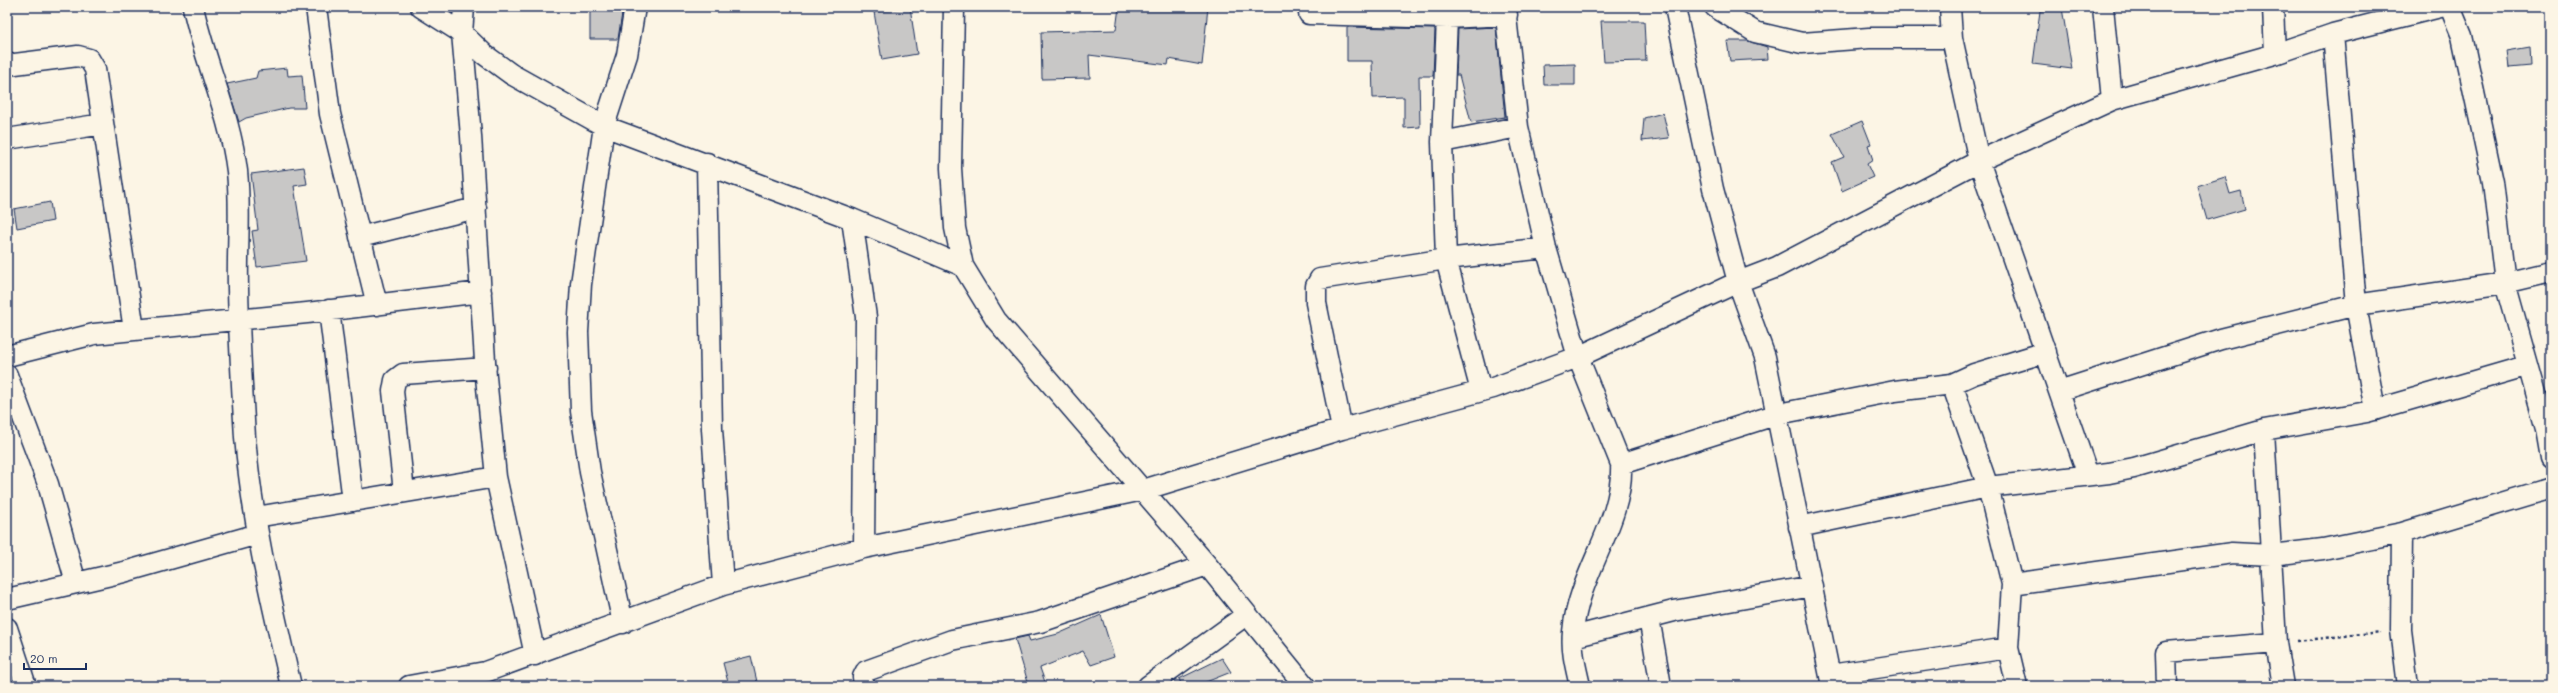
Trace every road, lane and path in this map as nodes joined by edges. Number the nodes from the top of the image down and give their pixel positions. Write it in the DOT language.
graph roads {
  1 [pos="193,7"];
  2 [pos="316,7"];
  3 [pos="421,7"];
  4 [pos="464,7"];
  5 [pos="635,7"];
  6 [pos="954,7"];
  7 [pos="1675,7"];
  8 [pos="1715,7"];
  9 [pos="1950,7"];
  10 [pos="2103,7"];
  11 [pos="2273,7"];
  12 [pos="2440,7"];
  13 [pos="2450,7"];
  14 [pos="1506,11"];
  15 [pos="1309,14"];
  16 [pos="1447,18"];
  17 [pos="462,33"];
  18 [pos="2333,34"];
  19 [pos="1952,38"];
  20 [pos="2275,54"];
  21 [pos="7,65"];
  22 [pos="2112,100"];
  23 [pos="103,124"];
  24 [pos="604,126"];
  25 [pos="1518,127"];
  26 [pos="7,139"];
  27 [pos="1442,142"];
  28 [pos="1978,161"];
  29 [pos="707,164"];
  30 [pos="476,208"];
  31 [pos="852,219"];
  32 [pos="360,237"];
  33 [pos="1546,248"];
  34 [pos="1446,259"];
  35 [pos="963,266"];
  36 [pos="2551,272"];
  37 [pos="1738,282"];
  38 [pos="2505,283"];
  39 [pos="481,292"];
  40 [pos="376,305"];
  41 [pos="2356,305"];
  42 [pos="329,310"];
  43 [pos="239,320"];
  44 [pos="134,330"];
  45 [pos="2046,352"];
  46 [pos="7,356"];
  47 [pos="1578,356"];
  48 [pos="2526,366"];
  49 [pos="486,368"];
  50 [pos="7,375"];
  51 [pos="1952,384"];
  52 [pos="1481,391"];
  53 [pos="2059,391"];
  54 [pos="2374,410"];
  55 [pos="1778,414"];
  56 [pos="1342,430"];
  57 [pos="2264,430"];
  58 [pos="2551,458"];
  59 [pos="1621,464"];
  60 [pos="2088,474"];
  61 [pos="496,477"];
  62 [pos="1988,487"];
  63 [pos="2551,488"];
  64 [pos="1143,490"];
  65 [pos="404,492"];
  66 [pos="353,501"];
  67 [pos="257,525"];
  68 [pos="1799,527"];
  69 [pos="2402,533"];
  70 [pos="864,548"];
  71 [pos="2271,555"];
  72 [pos="1207,565"];
  73 [pos="76,583"];
  74 [pos="2012,584"];
  75 [pos="723,585"];
  76 [pos="1812,586"];
  77 [pos="7,599"];
  78 [pos="1246,615"];
  79 [pos="1649,618"];
  80 [pos="623,623"];
  81 [pos="7,628"];
  82 [pos="2402,630"];
  83 [pos="1573,637"];
  84 [pos="2276,644"];
  85 [pos="2008,648"];
  86 [pos="535,655"];
  87 [pos="1831,680"];
  88 [pos="26,686"];
  89 [pos="291,686"];
  90 [pos="409,686"];
  91 [pos="864,686"];
  92 [pos="1148,686"];
  93 [pos="1305,686"];
  94 [pos="1580,686"];
  95 [pos="1661,686"];
  96 [pos="2017,686"];
  97 [pos="2167,686"];
  98 [pos="2283,686"];
  99 [pos="2408,686"];
  1 -- 43 [label="street"];
  2 -- 32 [label="street"];
  3 -- 17 [label="street"];
  4 -- 17 [label="street"];
  5 -- 24 [label="street"];
  6 -- 35 [label="street"];
  7 -- 37 [label="street"];
  8 -- 19 [label="street"];
  9 -- 19 [label="street"];
  10 -- 22 [label="street"];
  11 -- 20 [label="street"];
  12 -- 18 [label="street"];
  13 -- 38 [label="street"];
  14 -- 16 [label="street"];
  14 -- 25 [label="street"];
  15 -- 16 [label="street"];
  16 -- 27 [label="street"];
  17 -- 24 [label="street"];
  17 -- 30 [label="street"];
  18 -- 20 [label="street"];
  18 -- 41 [label="street"];
  19 -- 28 [label="street"];
  20 -- 22 [label="street"];
  21 -- 23 [label="street"];
  22 -- 28 [label="street"];
  23 -- 26 [label="street"];
  23 -- 44 [label="street"];
  24 -- 29 [label="street"];
  24 -- 80 [label="street"];
  25 -- 27 [label="street"];
  25 -- 33 [label="street"];
  27 -- 34 [label="street"];
  28 -- 37 [label="street"];
  28 -- 45 [label="street"];
  29 -- 31 [label="street"];
  29 -- 75 [label="street"];
  30 -- 32 [label="street"];
  30 -- 39 [label="street"];
  31 -- 35 [label="street"];
  31 -- 70 [label="street"];
  32 -- 40 [label="street"];
  33 -- 34 [label="street"];
  33 -- 47 [label="street"];
  34 -- 52 [label="street"];
  34 -- 56 [label="street"];
  35 -- 64 [label="street"];
  36 -- 38 [label="street"];
  37 -- 47 [label="street"];
  37 -- 55 [label="street"];
  38 -- 41 [label="street"];
  38 -- 48 [label="street"];
  39 -- 40 [label="street"];
  39 -- 49 [label="street"];
  40 -- 42 [label="street"];
  41 -- 53 [label="street"];
  41 -- 54 [label="street"];
  42 -- 43 [label="street"];
  42 -- 66 [label="street"];
  43 -- 44 [label="street"];
  43 -- 67 [label="street"];
  44 -- 46 [label="street"];
  45 -- 51 [label="street"];
  45 -- 53 [label="street"];
  47 -- 52 [label="street"];
  47 -- 59 [label="street"];
  48 -- 54 [label="street"];
  48 -- 58 [label="street"];
  49 -- 61 [label="street"];
  49 -- 65 [label="street"];
  50 -- 73 [label="street"];
  51 -- 55 [label="street"];
  51 -- 62 [label="street"];
  52 -- 56 [label="street"];
  53 -- 60 [label="street"];
  54 -- 57 [label="street"];
  55 -- 59 [label="street"];
  55 -- 68 [label="street"];
  56 -- 64 [label="street"];
  57 -- 60 [label="street"];
  57 -- 71 [label="street"];
  59 -- 83 [label="street"];
  60 -- 62 [label="street"];
  61 -- 65 [label="street"];
  61 -- 86 [label="street"];
  62 -- 68 [label="street"];
  62 -- 74 [label="street"];
  63 -- 69 [label="street"];
  64 -- 70 [label="street"];
  64 -- 72 [label="street"];
  65 -- 66 [label="street"];
  66 -- 67 [label="street"];
  67 -- 73 [label="street"];
  67 -- 89 [label="street"];
  68 -- 76 [label="street"];
  69 -- 71 [label="street"];
  69 -- 82 [label="street"];
  70 -- 75 [label="street"];
  71 -- 74 [label="street"];
  71 -- 84 [label="street"];
  72 -- 78 [label="street"];
  72 -- 91 [label="street"];
  73 -- 77 [label="street"];
  74 -- 85 [label="street"];
  75 -- 80 [label="street"];
  76 -- 79 [label="street"];
  76 -- 87 [label="street"];
  78 -- 92 [label="street"];
  78 -- 93 [label="street"];
  79 -- 83 [label="street"];
  79 -- 95 [label="street"];
  80 -- 86 [label="street"];
  81 -- 88 [label="street"];
  82 -- 84 [label="path"];
  82 -- 99 [label="street"];
  83 -- 94 [label="street"];
  84 -- 97 [label="street"];
  84 -- 98 [label="street"];
  85 -- 87 [label="street"];
  85 -- 96 [label="street"];
  86 -- 90 [label="street"];
}
